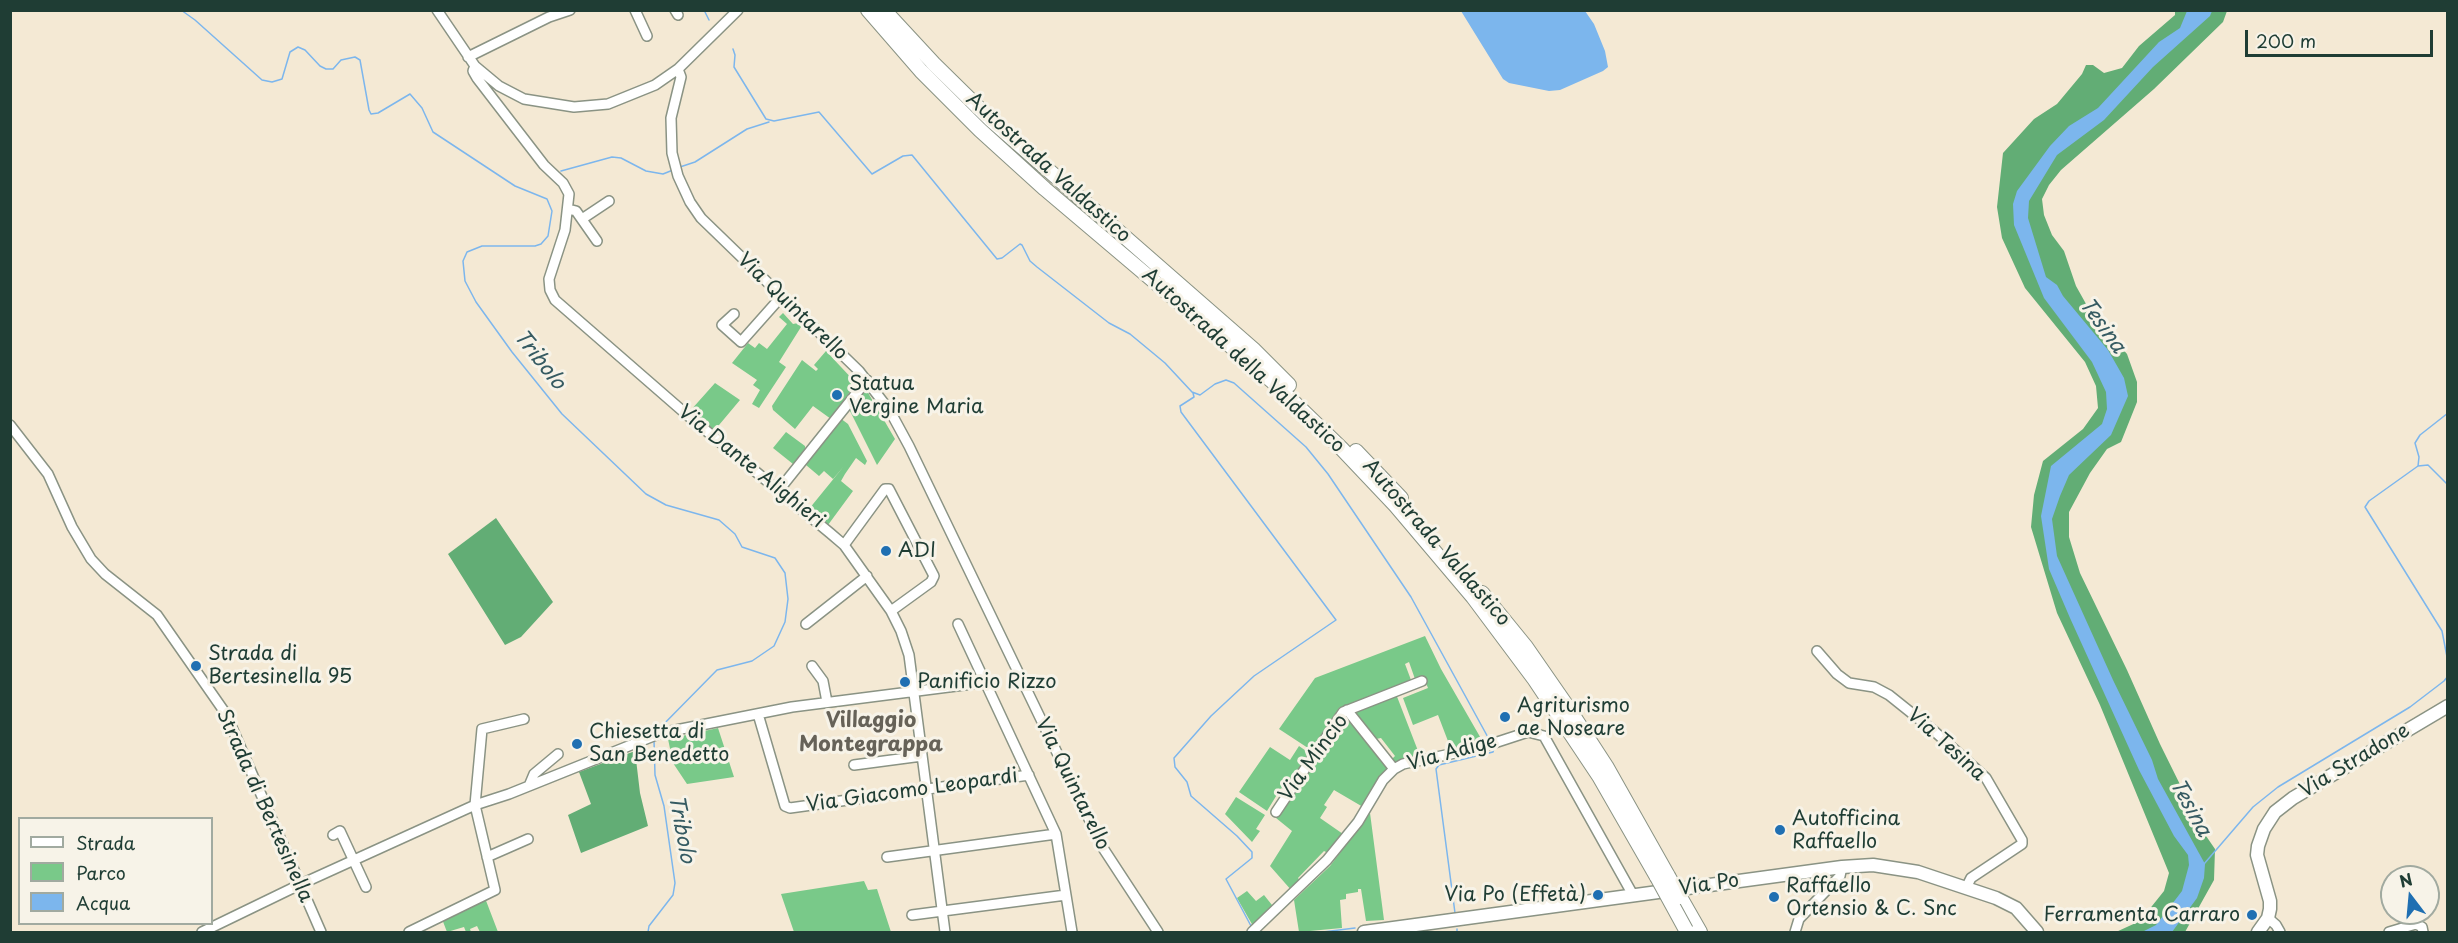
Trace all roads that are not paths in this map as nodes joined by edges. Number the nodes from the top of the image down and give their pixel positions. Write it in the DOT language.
graph roads {
  1 [pos="437,10"];
  2 [pos="570,10"];
  3 [pos="635,10"];
  4 [pos="738,10"];
  5 [pos="868,10"];
  6 [pos="884,10"];
  7 [pos="647,36"];
  8 [pos="468,57"];
  9 [pos="475,66"];
  10 [pos="678,69"];
  11 [pos="609,201"];
  12 [pos="568,209"];
  13 [pos="582,219"];
  14 [pos="597,241"];
  15 [pos="781,297"];
  16 [pos="734,314"];
  17 [pos="867,380"];
  18 [pos="10,425"];
  19 [pos="779,490"];
  20 [pos="844,545"];
  21 [pos="867,576"];
  22 [pos="891,611"];
  23 [pos="806,624"];
  24 [pos="958,624"];
  25 [pos="1817,651"];
  26 [pos="812,666"];
  27 [pos="1422,681"];
  28 [pos="985,684"];
  29 [pos="914,692"];
  30 [pos="827,702"];
  31 [pos="2448,706"];
  32 [pos="1347,710"];
  33 [pos="758,714"];
  34 [pos="524,719"];
  35 [pos="558,754"];
  36 [pos="922,756"];
  37 [pos="854,765"];
  38 [pos="1394,769"];
  39 [pos="1029,775"];
  40 [pos="529,786"];
  41 [pos="927,789"];
  42 [pos="475,805"];
  43 [pos="1276,812"];
  44 [pos="1056,834"];
  45 [pos="333,835"];
  46 [pos="528,839"];
  47 [pos="935,851"];
  48 [pos="487,857"];
  49 [pos="887,857"];
  50 [pos="354,860"];
  51 [pos="1842,867"];
  52 [pos="1663,876"];
  53 [pos="299,885"];
  54 [pos="366,887"];
  55 [pos="1966,888"];
  56 [pos="1066,895"];
  57 [pos="1634,895"];
  58 [pos="942,911"];
  59 [pos="912,915"];
  60 [pos="2263,925"];
  61 [pos="1687,931"];
  62 [pos="1158,932"];
  63 [pos="1367,932"];
  64 [pos="202,933"];
  65 [pos="321,933"];
  66 [pos="409,933"];
  67 [pos="945,933"];
  68 [pos="1072,933"];
  69 [pos="1252,933"];
  70 [pos="1700,933"];
  71 [pos="1796,933"];
  72 [pos="2037,933"];
  73 [pos="2278,933"];
  74 [pos="2389,933"];
  75 [pos="2423,933"];
  1 -- 8 [label="street"];
  2 -- 8 [label="street"];
  3 -- 7 [label="street"];
  4 -- 10 [label="street"];
  5 -- 52 [label="highway, Autostrada della Valdastico"];
  6 -- 52 [label="highway, Autostrada Valdastico"];
  8 -- 9 [label="street"];
  9 -- 10 [label="street"];
  9 -- 12 [label="street, Via Dante Alighieri"];
  10 -- 15 [label="street, Via Quintarello"];
  11 -- 13 [label="street"];
  12 -- 13 [label="street"];
  12 -- 19 [label="street, Via Dante Alighieri"];
  13 -- 14 [label="street"];
  15 -- 16 [label="street"];
  15 -- 17 [label="street, Via Quintarello"];
  17 -- 19 [label="street"];
  17 -- 62 [label="street, Via Quintarello"];
  18 -- 53 [label="street, Strada di Bertesinella"];
  19 -- 20 [label="street, Via Dante Alighieri"];
  20 -- 21 [label="street, Via Dante Alighieri"];
  20 -- 22 [label="street"];
  21 -- 22 [label="street, Via Dante Alighieri"];
  21 -- 23 [label="street"];
  22 -- 29 [label="street, Via Dante Alighieri"];
  24 -- 28 [label="street"];
  25 -- 55 [label="street, Via Tesina"];
  26 -- 30 [label="street"];
  27 -- 32 [label="street, Via Mincio"];
  28 -- 29 [label="street"];
  28 -- 39 [label="street"];
  29 -- 30 [label="street"];
  29 -- 36 [label="street, Via Dante Alighieri"];
  30 -- 33 [label="street"];
  31 -- 60 [label="main road, Via Stradone"];
  32 -- 38 [label="street"];
  32 -- 43 [label="street, Via Mincio"];
  33 -- 40 [label="street"];
  33 -- 41 [label="street, Via Giacomo Leopardi"];
  34 -- 42 [label="street"];
  35 -- 40 [label="street"];
  36 -- 37 [label="street"];
  36 -- 41 [label="street, Via Dante Alighieri"];
  38 -- 57 [label="street, Via Adige"];
  38 -- 69 [label="street, Via Adige"];
  39 -- 41 [label="street, Via Giacomo Leopardi"];
  39 -- 44 [label="street"];
  40 -- 42 [label="street"];
  41 -- 47 [label="street, Via Dante Alighieri"];
  42 -- 48 [label="street"];
  42 -- 50 [label="street"];
  44 -- 47 [label="street"];
  44 -- 56 [label="street"];
  45 -- 50 [label="street"];
  46 -- 48 [label="street"];
  47 -- 49 [label="street"];
  47 -- 58 [label="street, Via Dante Alighieri"];
  48 -- 66 [label="street"];
  50 -- 53 [label="street"];
  50 -- 54 [label="street"];
  51 -- 55 [label="main road, Via Po"];
  51 -- 57 [label="main road, Via Po"];
  51 -- 71 [label="street"];
  52 -- 61 [label="highway, Autostrada della Valdastico, bridge"];
  52 -- 70 [label="highway, Autostrada della Valdastico, bridge"];
  53 -- 64 [label="street"];
  53 -- 65 [label="street, Strada di Bertesinella"];
  55 -- 72 [label="main road, Via Po"];
  56 -- 58 [label="street"];
  56 -- 68 [label="street"];
  57 -- 63 [label="main road, Via Po"];
  58 -- 59 [label="street"];
  58 -- 67 [label="street, Via Dante Alighieri"];
  60 -- 73 [label="street"];
  74 -- 75 [label="street"];
}
